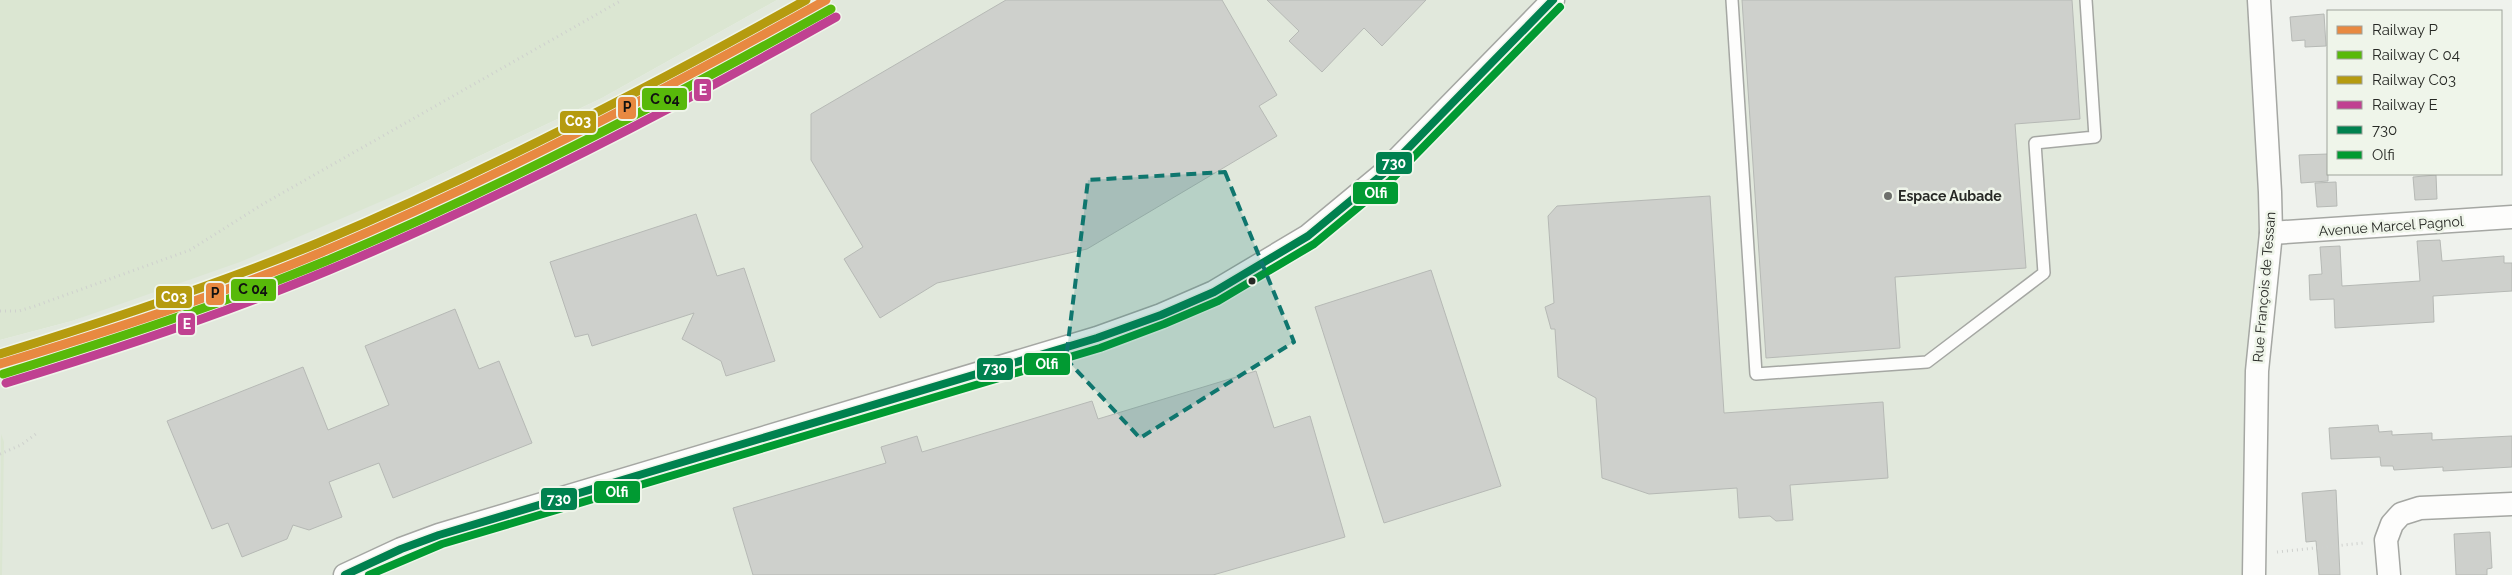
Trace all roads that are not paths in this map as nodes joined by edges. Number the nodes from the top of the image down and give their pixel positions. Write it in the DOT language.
graph roads {
  1 [pos="1554,0"];
  2 [pos="1732,0"];
  3 [pos="2086,0"];
  4 [pos="2259,0"];
  5 [pos="2512,217"];
  6 [pos="2271,233"];
  7 [pos="2512,504"];
  8 [pos="2254,565"];
  9 [pos="345,575"];
  10 [pos="2389,575"];
  1 -- 9 [label="street"];
  2 -- 3 [label="lane"];
  4 -- 6 [label="street, Rue François de Tessan"];
  5 -- 6 [label="street, Avenue Marcel Pagnol"];
  6 -- 8 [label="street, Rue François de Tessan"];
  7 -- 10 [label="street"];
}
